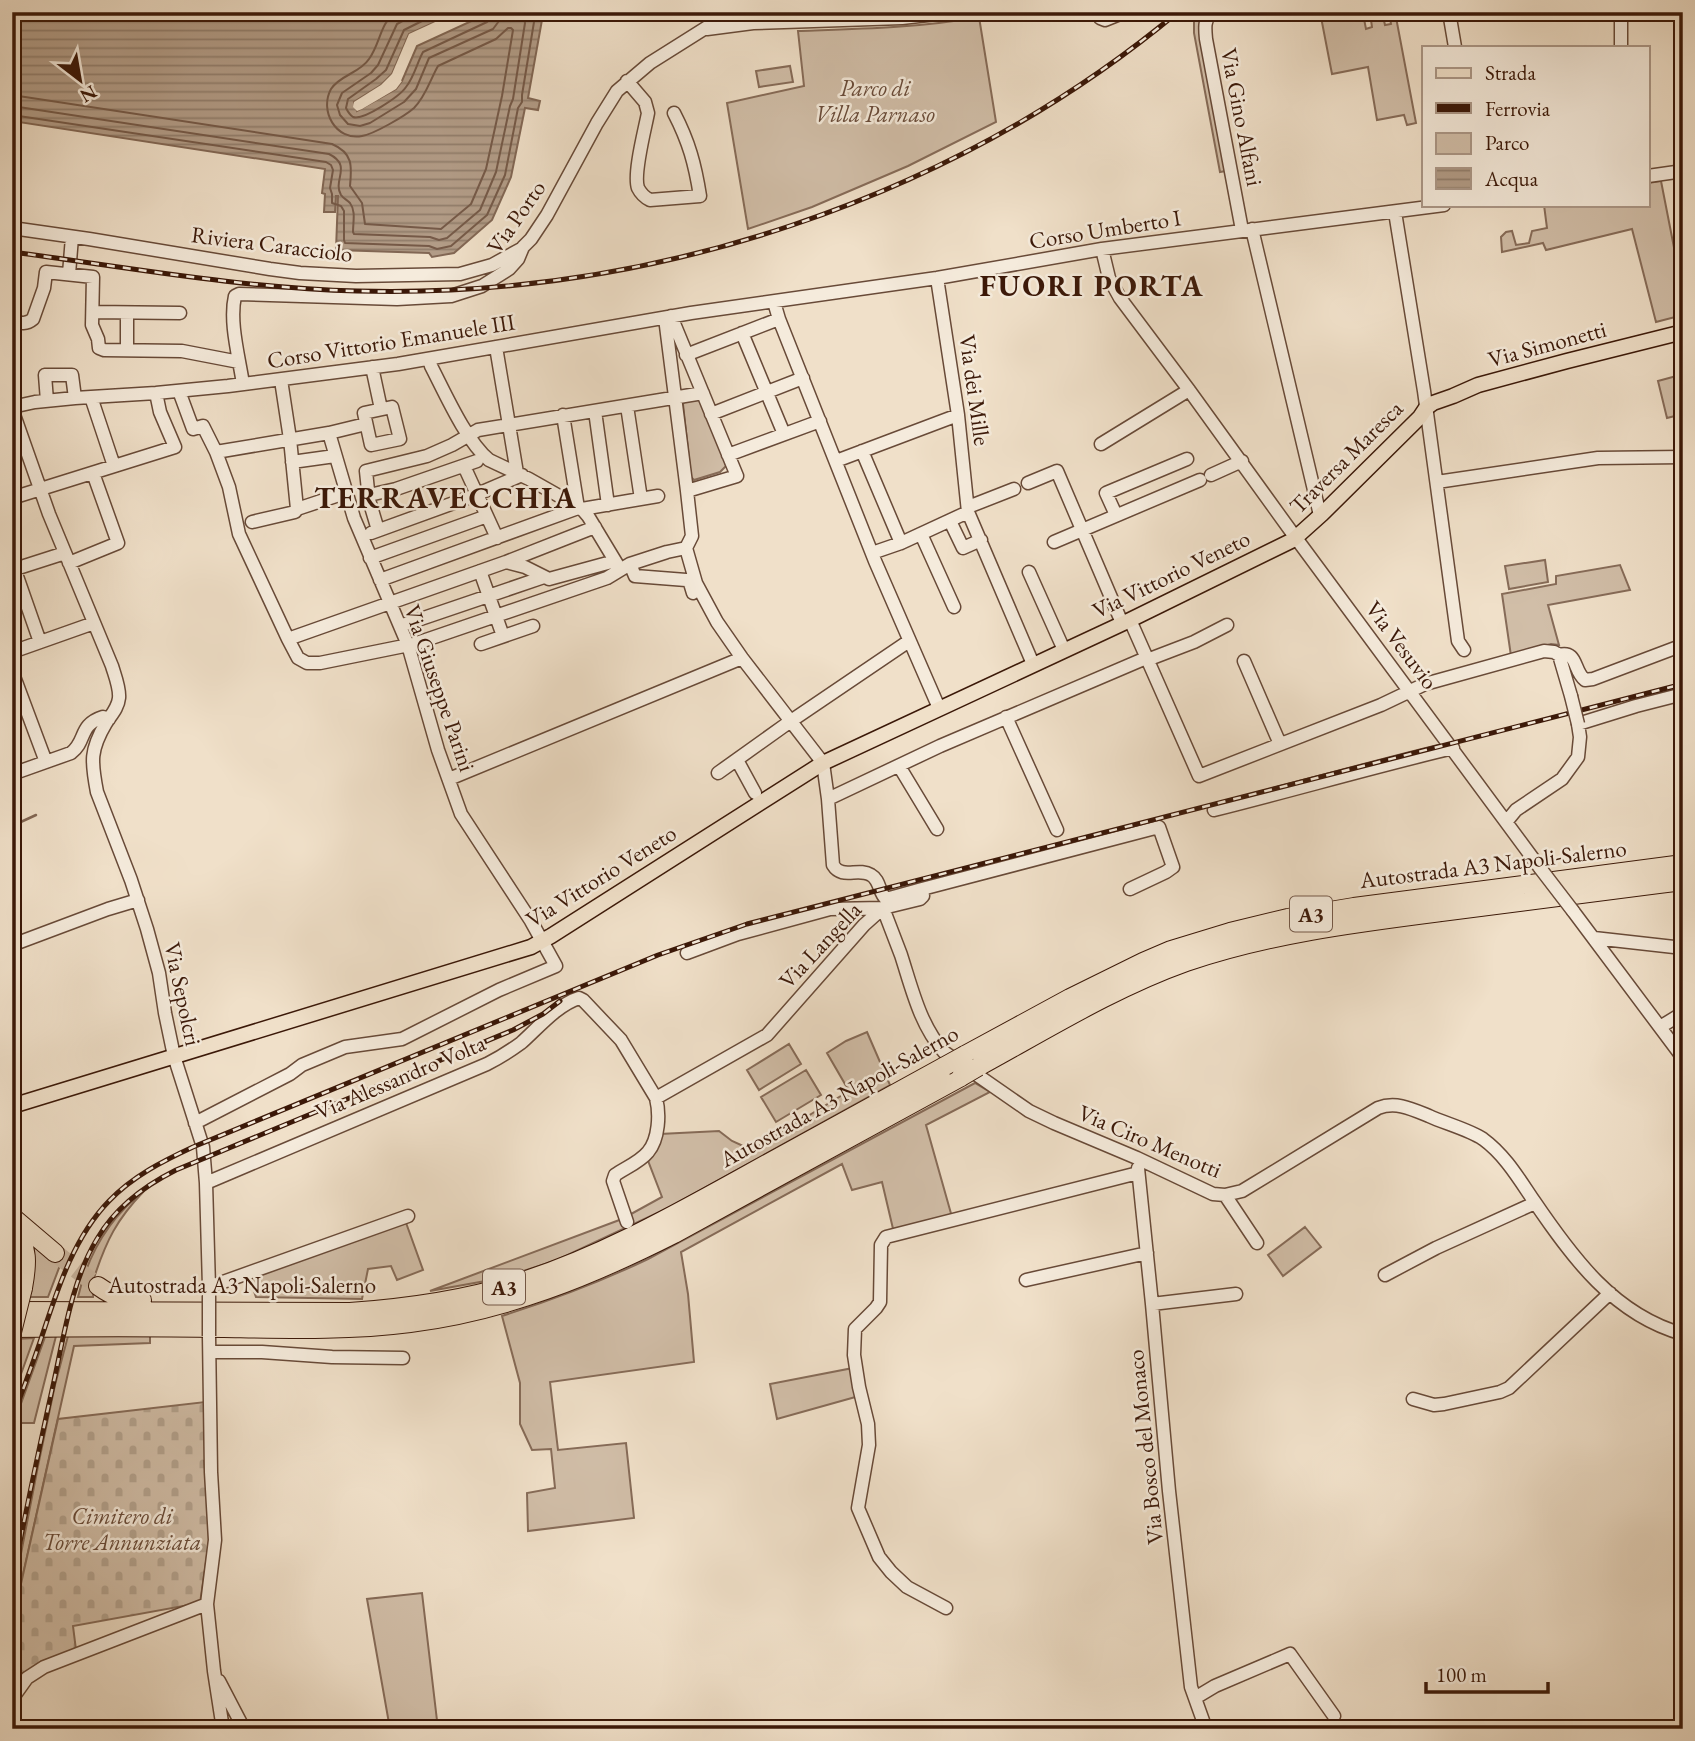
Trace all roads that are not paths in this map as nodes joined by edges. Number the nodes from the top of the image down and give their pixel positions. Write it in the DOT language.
graph roads {
  1 [pos="731,12"];
  2 [pos="953,12"];
  3 [pos="1098,12"];
  4 [pos="1125,12"];
  5 [pos="1210,12"];
  6 [pos="1449,12"];
  7 [pos="1621,12"];
  8 [pos="902,15"];
  9 [pos="752,18"];
  10 [pos="704,29"];
  11 [pos="1455,46"];
  12 [pos="1621,46"];
  13 [pos="627,81"];
  14 [pos="674,113"];
  15 [pos="1683,171"];
  16 [pos="1650,176"];
  17 [pos="1437,206"];
  18 [pos="1395,212"];
  19 [pos="12,228"];
  20 [pos="1247,230"];
  21 [pos="72,237"];
  22 [pos="1102,249"];
  23 [pos="495,271"];
  24 [pos="69,274"];
  25 [pos="937,278"];
  26 [pos="774,302"];
  27 [pos="93,312"];
  28 [pos="127,313"];
  29 [pos="180,313"];
  30 [pos="668,317"];
  31 [pos="779,319"];
  32 [pos="12,321"];
  33 [pos="1683,332"];
  34 [pos="742,333"];
  35 [pos="496,347"];
  36 [pos="127,350"];
  37 [pos="686,355"];
  38 [pos="429,359"];
  39 [pos="239,362"];
  40 [pos="372,367"];
  41 [pos="803,377"];
  42 [pos="281,380"];
  43 [pos="243,384"];
  44 [pos="1189,390"];
  45 [pos="179,391"];
  46 [pos="767,392"];
  47 [pos="156,393"];
  48 [pos="703,393"];
  49 [pos="91,397"];
  50 [pos="75,398"];
  51 [pos="676,398"];
  52 [pos="47,401"];
  53 [pos="627,406"];
  54 [pos="12,408"];
  55 [pos="1426,408"];
  56 [pos="381,409"];
  57 [pos="596,411"];
  58 [pos="711,414"];
  59 [pos="563,415"];
  60 [pos="958,415"];
  61 [pos="820,421"];
  62 [pos="366,424"];
  63 [pos="509,425"];
  64 [pos="329,433"];
  65 [pos="783,434"];
  66 [pos="468,435"];
  67 [pos="290,439"];
  68 [pos="1101,444"];
  69 [pos="862,451"];
  70 [pos="216,452"];
  71 [pos="728,455"];
  72 [pos="335,456"];
  73 [pos="1683,457"];
  74 [pos="1187,460"];
  75 [pos="477,461"];
  76 [pos="836,461"];
  77 [pos="1241,461"];
  78 [pos="292,462"];
  79 [pos="114,466"];
  80 [pos="464,466"];
  81 [pos="93,472"];
  82 [pos="519,474"];
  83 [pos="1437,482"];
  84 [pos="1028,483"];
  85 [pos="1014,489"];
  86 [pos="40,490"];
  87 [pos="687,491"];
  88 [pos="345,493"];
  89 [pos="369,495"];
  90 [pos="477,495"];
  91 [pos="658,496"];
  92 [pos="12,498"];
  93 [pos="641,499"];
  94 [pos="608,505"];
  95 [pos="580,508"];
  96 [pos="297,509"];
  97 [pos="968,510"];
  98 [pos="1322,514"];
  99 [pos="1116,515"];
  100 [pos="487,516"];
  101 [pos="950,521"];
  102 [pos="243,523"];
  103 [pos="595,527"];
  104 [pos="378,530"];
  105 [pos="1082,530"];
  106 [pos="921,534"];
  107 [pos="360,536"];
  108 [pos="497,538"];
  109 [pos="1296,538"];
  110 [pos="981,540"];
  111 [pos="1054,541"];
  112 [pos="901,543"];
  113 [pos="686,548"];
  114 [pos="872,553"];
  115 [pos="67,558"];
  116 [pos="370,558"];
  117 [pos="506,562"];
  118 [pos="622,565"];
  119 [pos="13,567"];
  120 [pos="480,571"];
  121 [pos="1029,572"];
  122 [pos="546,578"];
  123 [pos="380,580"];
  124 [pos="489,595"];
  125 [pos="554,596"];
  126 [pos="694,598"];
  127 [pos="389,603"];
  128 [pos="954,607"];
  129 [pos="496,616"];
  130 [pos="1126,621"];
  131 [pos="94,623"];
  132 [pos="1227,625"];
  133 [pos="400,626"];
  134 [pos="533,626"];
  135 [pos="503,636"];
  136 [pos="288,639"];
  137 [pos="909,641"];
  138 [pos="40,642"];
  139 [pos="481,644"];
  140 [pos="408,645"];
  141 [pos="1683,645"];
  142 [pos="1064,650"];
  143 [pos="1464,650"];
  144 [pos="12,652"];
  145 [pos="1559,656"];
  146 [pos="742,658"];
  147 [pos="1147,659"];
  148 [pos="1244,661"];
  149 [pos="1033,664"];
  150 [pos="12,671"];
  151 [pos="1410,691"];
  152 [pos="1683,694"];
  153 [pos="939,708"];
  154 [pos="1006,717"];
  155 [pos="108,719"];
  156 [pos="791,720"];
  157 [pos="1578,724"];
  158 [pos="1280,744"];
  159 [pos="1453,748"];
  160 [pos="737,760"];
  161 [pos="46,762"];
  162 [pos="823,763"];
  163 [pos="898,766"];
  164 [pos="718,773"];
  165 [pos="12,774"];
  166 [pos="449,779"];
  167 [pos="755,793"];
  168 [pos="828,799"];
  169 [pos="1213,810"];
  170 [pos="1507,821"];
  171 [pos="937,829"];
  172 [pos="1057,830"];
  173 [pos="1683,864"];
  174 [pos="1683,881"];
  175 [pos="922,889"];
  176 [pos="1130,889"];
  177 [pos="138,900"];
  178 [pos="883,908"];
  179 [pos="1594,938"];
  180 [pos="543,941"];
  181 [pos="12,945"];
  182 [pos="1683,948"];
  183 [pos="687,953"];
  184 [pos="1683,1013"];
  185 [pos="1660,1027"];
  186 [pos="174,1056"];
  187 [pos="1683,1058"];
  188 [pos="972,1061"];
  189 [pos="656,1097"];
  190 [pos="12,1106"];
  191 [pos="195,1123"];
  192 [pos="1137,1158"];
  193 [pos="1138,1173"];
  194 [pos="206,1183"];
  195 [pos="1225,1195"];
  196 [pos="1535,1203"];
  197 [pos="408,1216"];
  198 [pos="12,1217"];
  199 [pos="627,1222"];
  200 [pos="12,1228"];
  201 [pos="1257,1243"];
  202 [pos="12,1248"];
  203 [pos="55,1253"];
  204 [pos="1147,1253"];
  205 [pos="1385,1275"];
  206 [pos="1026,1280"];
  207 [pos="17,1281"];
  208 [pos="98,1286"];
  209 [pos="209,1287"];
  210 [pos="1610,1293"];
  211 [pos="1236,1294"];
  212 [pos="1152,1304"];
  213 [pos="12,1311"];
  214 [pos="299,1313"];
  215 [pos="12,1331"];
  216 [pos="1683,1334"];
  217 [pos="209,1352"];
  218 [pos="403,1357"];
  219 [pos="1413,1399"];
  220 [pos="207,1604"];
  221 [pos="946,1608"];
  222 [pos="214,1671"];
  223 [pos="1195,1698"];
  224 [pos="12,1699"];
  225 [pos="1334,1716"];
  226 [pos="223,1729"];
  227 [pos="244,1729"];
  228 [pos="1206,1729"];
  1 -- 10 [label="street, Via Porto"];
  2 -- 8 [label="street"];
  3 -- 4 [label="street"];
  5 -- 20 [label="street, Via Gino Alfani"];
  6 -- 11 [label="street"];
  7 -- 12 [label="street"];
  8 -- 9 [label="street"];
  9 -- 10 [label="street"];
  10 -- 13 [label="street, Via Porto"];
  13 -- 14 [label="street"];
  13 -- 23 [label="street, Via Porto"];
  15 -- 16 [label="street"];
  17 -- 18 [label="street, Corso Umberto I"];
  18 -- 20 [label="street, Corso Umberto I"];
  18 -- 55 [label="street"];
  19 -- 21 [label="street, Riviera Caracciolo"];
  20 -- 22 [label="street, Corso Umberto I"];
  20 -- 98 [label="street, Via Gino Alfani"];
  21 -- 23 [label="street, Riviera Caracciolo"];
  21 -- 24 [label="street"];
  22 -- 25 [label="street, Corso Umberto I"];
  22 -- 44 [label="street, Via Vesuvio"];
  23 -- 39 [label="street, Via Porto"];
  24 -- 27 [label="street"];
  24 -- 32 [label="street"];
  25 -- 26 [label="street, Corso Umberto I"];
  25 -- 60 [label="street, Via dei Mille"];
  26 -- 30 [label="street, Corso Vittorio Emanuele III"];
  26 -- 31 [label="street"];
  27 -- 28 [label="street"];
  27 -- 36 [label="street"];
  28 -- 29 [label="street"];
  28 -- 36 [label="street"];
  30 -- 35 [label="street, Corso Vittorio Emanuele III"];
  30 -- 37 [label="street"];
  30 -- 51 [label="street"];
  31 -- 34 [label="street"];
  31 -- 41 [label="street"];
  33 -- 55 [label="main road, Via Simonetti"];
  34 -- 37 [label="street"];
  34 -- 46 [label="street"];
  35 -- 38 [label="street, Corso Vittorio Emanuele III"];
  35 -- 63 [label="street"];
  36 -- 39 [label="street"];
  37 -- 48 [label="street"];
  38 -- 40 [label="street, Corso Vittorio Emanuele III"];
  38 -- 66 [label="street"];
  39 -- 43 [label="street"];
  40 -- 42 [label="street, Corso Vittorio Emanuele III"];
  40 -- 56 [label="street"];
  41 -- 46 [label="street"];
  41 -- 61 [label="street"];
  42 -- 43 [label="street, Corso Vittorio Emanuele III"];
  42 -- 67 [label="street"];
  43 -- 45 [label="street, Corso Vittorio Emanuele III"];
  44 -- 68 [label="street"];
  44 -- 77 [label="street, Via Vesuvio"];
  45 -- 47 [label="street, Corso Vittorio Emanuele III"];
  45 -- 70 [label="street"];
  46 -- 58 [label="street"];
  46 -- 65 [label="street"];
  47 -- 49 [label="street, Corso Vittorio Emanuele III"];
  47 -- 79 [label="street"];
  48 -- 51 [label="street"];
  48 -- 58 [label="street"];
  49 -- 50 [label="street, Corso Vittorio Emanuele III"];
  49 -- 79 [label="street"];
  50 -- 52 [label="street, Corso Vittorio Emanuele III"];
  50 -- 52 [label="street"];
  51 -- 53 [label="street"];
  51 -- 87 [label="street"];
  52 -- 54 [label="street, Corso Vittorio Emanuele III"];
  53 -- 57 [label="street"];
  53 -- 93 [label="street"];
  54 -- 86 [label="street, Via Sepolcri"];
  55 -- 83 [label="street"];
  55 -- 98 [label="main road, Traversa Maresca"];
  56 -- 62 [label="street"];
  56 -- 62 [label="street"];
  57 -- 59 [label="street"];
  57 -- 94 [label="street"];
  58 -- 71 [label="street"];
  59 -- 63 [label="street"];
  59 -- 95 [label="street"];
  60 -- 69 [label="street"];
  60 -- 97 [label="street, Via dei Mille"];
  61 -- 65 [label="street"];
  61 -- 76 [label="street"];
  62 -- 64 [label="street"];
  63 -- 66 [label="street"];
  63 -- 82 [label="street"];
  64 -- 67 [label="street"];
  64 -- 72 [label="street, Via Giuseppe Parini"];
  65 -- 71 [label="street"];
  66 -- 82 [label="street"];
  66 -- 89 [label="street"];
  67 -- 70 [label="street"];
  67 -- 78 [label="street"];
  69 -- 76 [label="street"];
  69 -- 112 [label="street"];
  70 -- 102 [label="street"];
  71 -- 87 [label="street"];
  72 -- 78 [label="street"];
  72 -- 88 [label="street, Via Giuseppe Parini"];
  73 -- 83 [label="street"];
  74 -- 99 [label="street"];
  75 -- 80 [label="street"];
  76 -- 114 [label="street"];
  77 -- 99 [label="street"];
  77 -- 109 [label="street, Via Vesuvio"];
  78 -- 96 [label="street"];
  79 -- 81 [label="street"];
  80 -- 89 [label="street"];
  80 -- 90 [label="street"];
  81 -- 86 [label="street"];
  81 -- 115 [label="street"];
  82 -- 90 [label="street"];
  82 -- 95 [label="street"];
  83 -- 143 [label="street"];
  84 -- 105 [label="street"];
  85 -- 97 [label="street"];
  86 -- 92 [label="street"];
  86 -- 115 [label="street, Via Sepolcri"];
  87 -- 113 [label="street"];
  88 -- 96 [label="street"];
  88 -- 107 [label="street, Via Giuseppe Parini"];
  89 -- 104 [label="street"];
  90 -- 100 [label="street"];
  90 -- 104 [label="street"];
  91 -- 93 [label="street"];
  93 -- 94 [label="street"];
  94 -- 95 [label="street"];
  95 -- 103 [label="street"];
  95 -- 108 [label="street"];
  96 -- 102 [label="street"];
  97 -- 101 [label="street"];
  97 -- 110 [label="street, Via dei Mille"];
  98 -- 109 [label="main road, Traversa Maresca"];
  99 -- 105 [label="street"];
  100 -- 108 [label="street"];
  100 -- 116 [label="street"];
  101 -- 106 [label="street"];
  101 -- 110 [label="street"];
  102 -- 136 [label="street"];
  103 -- 117 [label="street"];
  103 -- 118 [label="street"];
  104 -- 107 [label="street"];
  105 -- 111 [label="street"];
  105 -- 130 [label="street"];
  106 -- 112 [label="street"];
  106 -- 128 [label="street"];
  107 -- 116 [label="street, Via Giuseppe Parini"];
  108 -- 123 [label="street"];
  109 -- 130 [label="main road, Via Vittorio Veneto"];
  109 -- 151 [label="street, Via Vesuvio"];
  110 -- 149 [label="street, Via dei Mille"];
  112 -- 114 [label="street"];
  113 -- 118 [label="street"];
  113 -- 146 [label="street"];
  114 -- 137 [label="street"];
  115 -- 119 [label="street"];
  115 -- 131 [label="street, Via Sepolcri"];
  116 -- 123 [label="street, Via Giuseppe Parini"];
  117 -- 120 [label="street"];
  117 -- 122 [label="street"];
  118 -- 122 [label="street"];
  118 -- 125 [label="street"];
  118 -- 126 [label="street"];
  119 -- 138 [label="street"];
  120 -- 124 [label="street"];
  120 -- 127 [label="street"];
  121 -- 142 [label="street"];
  122 -- 124 [label="street"];
  122 -- 125 [label="street"];
  123 -- 127 [label="street, Via Giuseppe Parini"];
  124 -- 129 [label="street"];
  124 -- 133 [label="street"];
  125 -- 129 [label="street"];
  127 -- 133 [label="street, Via Giuseppe Parini"];
  127 -- 136 [label="street"];
  129 -- 135 [label="street"];
  129 -- 140 [label="street"];
  130 -- 142 [label="main road, Via Vittorio Veneto"];
  130 -- 147 [label="street"];
  131 -- 138 [label="street"];
  131 -- 155 [label="street, Via Sepolcri"];
  132 -- 147 [label="street"];
  133 -- 140 [label="street, Via Giuseppe Parini"];
  134 -- 135 [label="street"];
  135 -- 139 [label="street"];
  136 -- 140 [label="street"];
  137 -- 153 [label="street"];
  137 -- 156 [label="street"];
  138 -- 144 [label="street"];
  140 -- 166 [label="street, Via Giuseppe Parini"];
  141 -- 145 [label="street"];
  142 -- 149 [label="main road, Via Vittorio Veneto"];
  145 -- 151 [label="street"];
  145 -- 157 [label="street, bridge"];
  146 -- 156 [label="street"];
  146 -- 166 [label="street"];
  147 -- 154 [label="street"];
  147 -- 158 [label="street"];
  148 -- 158 [label="street"];
  149 -- 153 [label="main road, Via Vittorio Veneto"];
  150 -- 161 [label="street"];
  151 -- 158 [label="street"];
  151 -- 159 [label="street, Via Vesuvio"];
  152 -- 157 [label="street"];
  153 -- 162 [label="main road, Via Vittorio Veneto"];
  154 -- 163 [label="street"];
  154 -- 172 [label="street"];
  155 -- 161 [label="street"];
  155 -- 177 [label="street, Via Sepolcri"];
  156 -- 160 [label="street"];
  156 -- 162 [label="street"];
  157 -- 170 [label="street"];
  159 -- 169 [label="street"];
  159 -- 170 [label="street, Via Vesuvio"];
  160 -- 164 [label="street"];
  160 -- 167 [label="street"];
  161 -- 165 [label="street"];
  162 -- 168 [label="street"];
  162 -- 180 [label="main road, Via Vittorio Veneto"];
  163 -- 168 [label="street"];
  163 -- 171 [label="street"];
  166 -- 180 [label="street, Via Giuseppe Parini"];
  168 -- 175 [label="street"];
  170 -- 179 [label="street, Via Vesuvio, bridge"];
  173 -- 188 [label="highway, Autostrada A3 Napoli-Salerno / A3"];
  174 -- 188 [label="highway, Autostrada A3 Napoli-Salerno / A3"];
  175 -- 176 [label="street"];
  175 -- 178 [label="street"];
  177 -- 181 [label="street"];
  177 -- 186 [label="street, Via Sepolcri"];
  178 -- 183 [label="street, Via Langella"];
  178 -- 189 [label="street, Via Langella"];
  178 -- 192 [label="street, Via Ciro Menotti"];
  179 -- 182 [label="street"];
  179 -- 185 [label="street, Via Vesuvio"];
  180 -- 186 [label="main road, Via Vittorio Veneto"];
  180 -- 191 [label="street, Via Giuseppe Parini"];
  184 -- 185 [label="street"];
  185 -- 187 [label="street, Via Vesuvio"];
  186 -- 190 [label="main road, Via Vittorio Veneto"];
  186 -- 191 [label="street, Via Sepolcri"];
  188 -- 214 [label="highway, Autostrada A3 Napoli-Salerno / A3, bridge"];
  188 -- 215 [label="highway, Autostrada A3 Napoli-Salerno / A3, bridge"];
  189 -- 194 [label="street, Via Alessandro Volta"];
  189 -- 199 [label="street"];
  191 -- 194 [label="street, Via Sepolcri"];
  192 -- 193 [label="street, Via Bosco del Monaco"];
  192 -- 195 [label="street, Via Ciro Menotti"];
  193 -- 204 [label="street, Via Bosco del Monaco"];
  193 -- 221 [label="street"];
  194 -- 209 [label="street, Via Sepolcri"];
  195 -- 196 [label="street, Via Ciro Menotti"];
  195 -- 201 [label="street"];
  196 -- 205 [label="street"];
  196 -- 210 [label="street, Via Ciro Menotti"];
  197 -- 209 [label="street"];
  198 -- 203 [label="highway"];
  200 -- 207 [label="highway"];
  202 -- 207 [label="highway"];
  204 -- 206 [label="street"];
  204 -- 212 [label="street, Via Bosco del Monaco"];
  207 -- 215 [label="highway, bridge"];
  208 -- 214 [label="highway"];
  209 -- 217 [label="street, Via Sepolcri, bridge"];
  210 -- 216 [label="street, Via Ciro Menotti"];
  210 -- 219 [label="street"];
  211 -- 212 [label="street"];
  212 -- 223 [label="street, Via Bosco del Monaco"];
  213 -- 214 [label="highway, Autostrada A3 Napoli-Salerno / A3"];
  217 -- 218 [label="street"];
  217 -- 220 [label="street, Via Sepolcri"];
  220 -- 222 [label="street, Via Sepolcri"];
  220 -- 224 [label="street"];
  222 -- 226 [label="street, Via Sepolcri"];
  222 -- 227 [label="street"];
  223 -- 225 [label="street"];
  223 -- 228 [label="street, Via Bosco del Monaco"];
}
